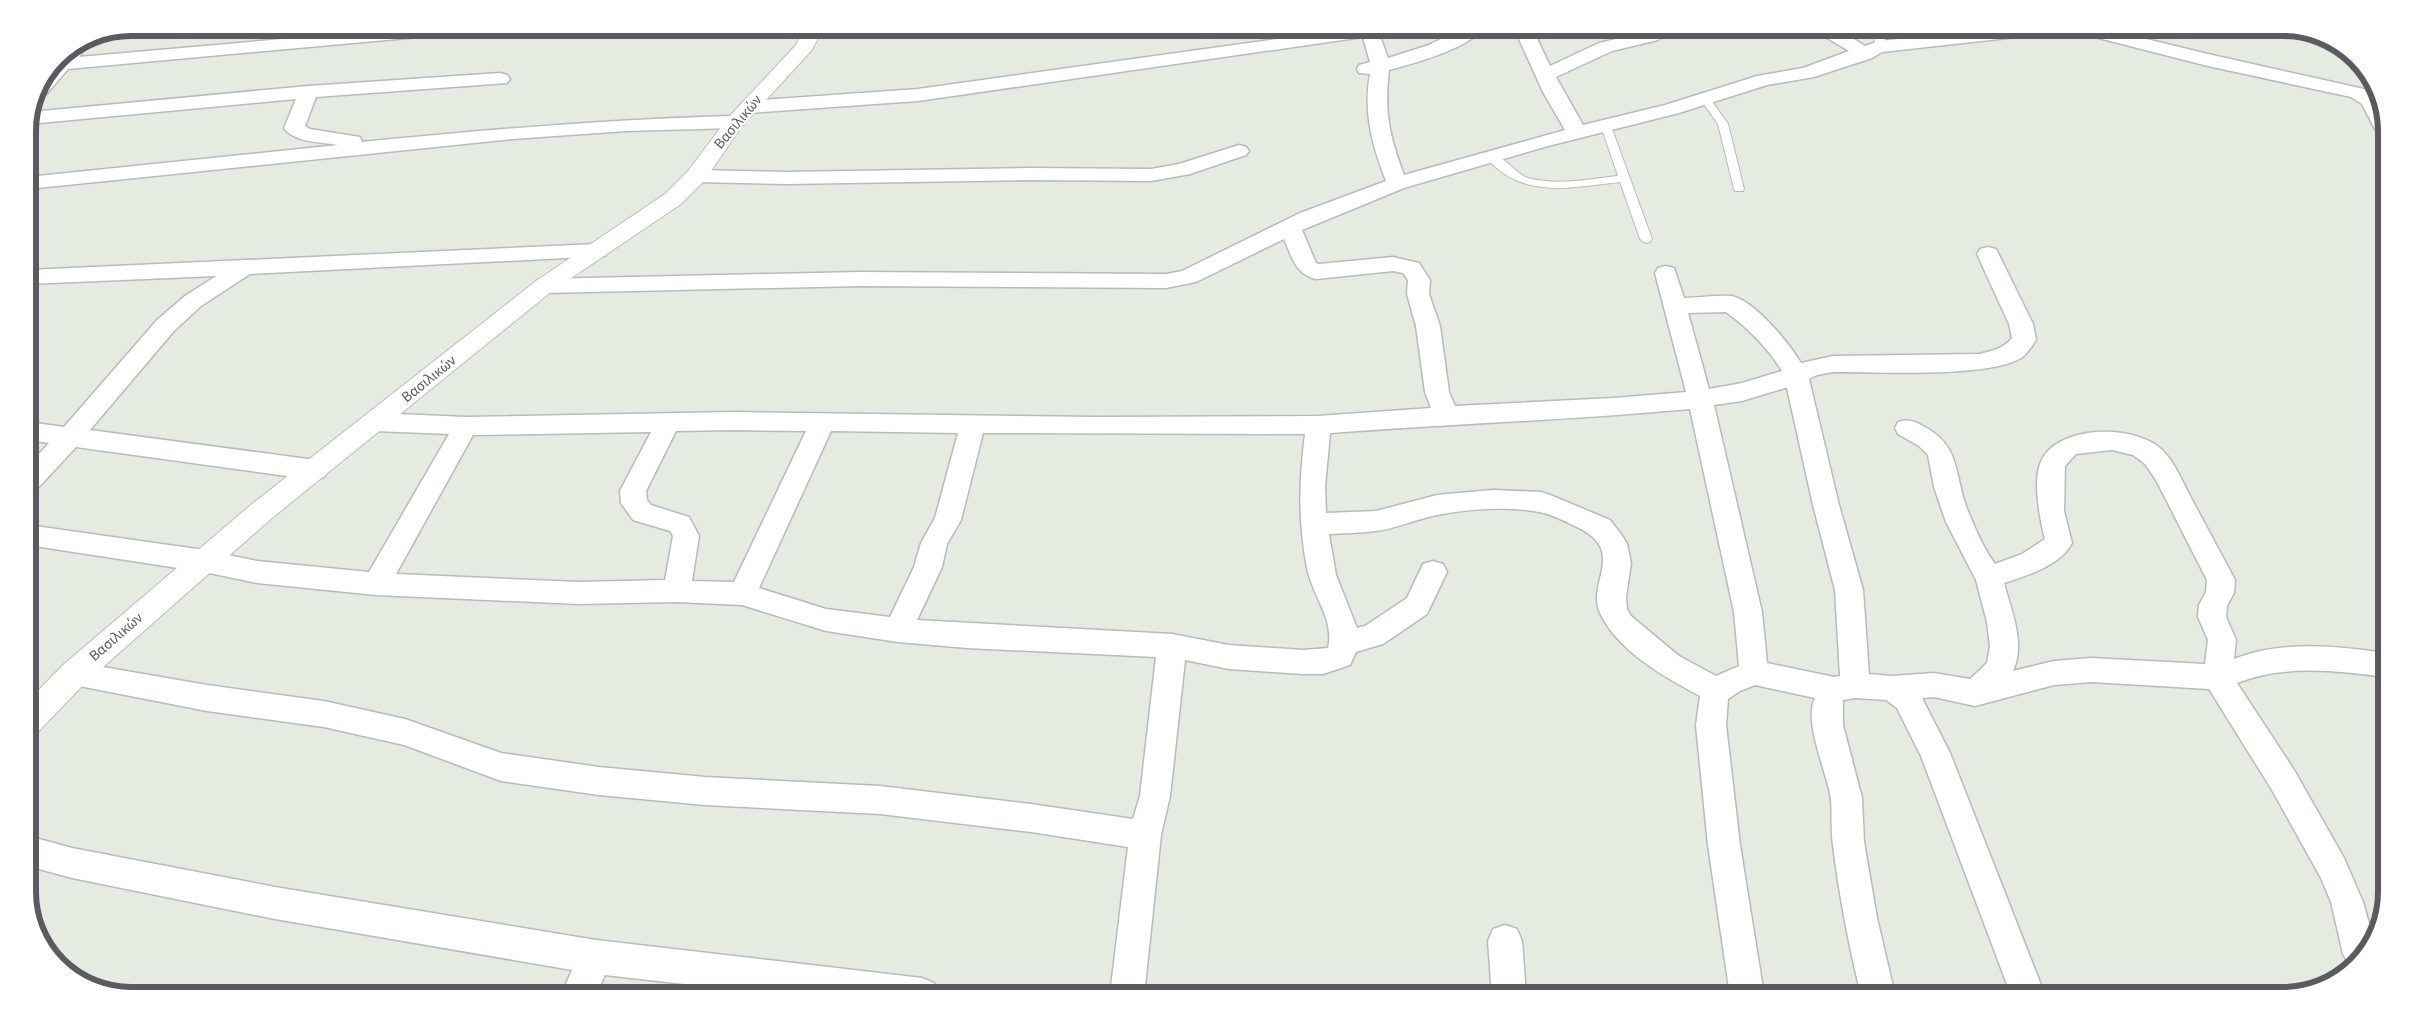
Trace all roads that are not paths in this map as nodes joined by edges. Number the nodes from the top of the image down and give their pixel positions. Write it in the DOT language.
graph roads {
  1 [pos="374,36"];
  2 [pos="810,36"];
  3 [pos="1321,36"];
  4 [pos="1372,36"];
  5 [pos="1460,36"];
  6 [pos="1527,36"];
  7 [pos="1652,36"];
  8 [pos="1851,36"];
  9 [pos="1978,36"];
  10 [pos="2113,36"];
  11 [pos="1875,43"];
  12 [pos="64,64"];
  13 [pos="1373,68"];
  14 [pos="1545,75"];
  15 [pos="500,79"];
  16 [pos="308,92"];
  17 [pos="1705,98"];
  18 [pos="1565,110"];
  19 [pos="2376,113"];
  20 [pos="742,114"];
  21 [pos="37,117"];
  22 [pos="1611,125"];
  23 [pos="1577,133"];
  24 [pos="388,147"];
  25 [pos="1239,151"];
  26 [pos="1492,158"];
  27 [pos="696,176"];
  28 [pos="1626,178"];
  29 [pos="36,182"];
  30 [pos="1397,184"];
  31 [pos="1739,189"];
  32 [pos="1290,228"];
  33 [pos="1646,240"];
  34 [pos="597,251"];
  35 [pos="1988,254"];
  36 [pos="246,267"];
  37 [pos="1666,273"];
  38 [pos="36,277"];
  39 [pos="544,286"];
  40 [pos="1674,306"];
  41 [pos="1796,375"];
  42 [pos="1700,399"];
  43 [pos="1446,416"];
  44 [pos="375,422"];
  45 [pos="668,422"];
  46 [pos="823,422"];
  47 [pos="973,424"];
  48 [pos="1318,425"];
  49 [pos="466,426"];
  50 [pos="1906,428"];
  51 [pos="36,432"];
  52 [pos="70,438"];
  53 [pos="315,470"];
  54 [pos="36,474"];
  55 [pos="1315,524"];
  56 [pos="36,536"];
  57 [pos="204,561"];
  58 [pos="1433,572"];
  59 [pos="1989,577"];
  60 [pos="376,584"];
  61 [pos="677,591"];
  62 [pos="742,594"];
  63 [pos="898,630"];
  64 [pos="1345,643"];
  65 [pos="1172,646"];
  66 [pos="2378,664"];
  67 [pos="1754,673"];
  68 [pos="74,674"];
  69 [pos="2218,678"];
  70 [pos="1845,687"];
  71 [pos="1892,688"];
  72 [pos="1717,691"];
  73 [pos="1975,693"];
  74 [pos="36,713"];
  75 [pos="1145,836"];
  76 [pos="36,853"];
  77 [pos="1505,941"];
  78 [pos="2359,949"];
  79 [pos="596,957"];
  80 [pos="582,987"];
  81 [pos="847,987"];
  82 [pos="1128,987"];
  83 [pos="1508,987"];
  84 [pos="1746,987"];
  85 [pos="1876,987"];
  86 [pos="2025,987"];
  1 -- 12 [label="street"];
  2 -- 20 [label="street, Βασιλικών"];
  3 -- 20 [label="street"];
  4 -- 13 [label="street"];
  5 -- 13 [label="street"];
  6 -- 14 [label="street"];
  7 -- 14 [label="street"];
  8 -- 11 [label="street"];
  9 -- 11 [label="street"];
  10 -- 19 [label="street"];
  11 -- 17 [label="street"];
  13 -- 30 [label="street"];
  14 -- 18 [label="street"];
  15 -- 16 [label="street"];
  16 -- 21 [label="street"];
  16 -- 24 [label="street"];
  17 -- 22 [label="street"];
  17 -- 31 [label="lane"];
  18 -- 22 [label="street"];
  18 -- 23 [label="street"];
  20 -- 24 [label="street"];
  20 -- 27 [label="street, Βασιλικών"];
  22 -- 23 [label="street"];
  22 -- 28 [label="lane"];
  23 -- 26 [label="street"];
  24 -- 29 [label="street"];
  25 -- 27 [label="street"];
  26 -- 28 [label="lane"];
  26 -- 30 [label="street"];
  27 -- 34 [label="street, Βασιλικών"];
  28 -- 33 [label="lane"];
  30 -- 32 [label="street"];
  32 -- 39 [label="street"];
  32 -- 43 [label="street"];
  34 -- 36 [label="street"];
  34 -- 39 [label="street, Βασιλικών"];
  35 -- 41 [label="street"];
  36 -- 38 [label="street"];
  36 -- 52 [label="street"];
  37 -- 40 [label="street"];
  39 -- 44 [label="street, Βασιλικών"];
  40 -- 41 [label="street"];
  40 -- 42 [label="street"];
  41 -- 42 [label="street"];
  41 -- 70 [label="street"];
  42 -- 43 [label="street"];
  42 -- 67 [label="street"];
  43 -- 48 [label="street"];
  44 -- 49 [label="street"];
  44 -- 53 [label="street, Βασιλικών"];
  45 -- 46 [label="street"];
  45 -- 49 [label="street"];
  45 -- 61 [label="street"];
  46 -- 47 [label="street"];
  46 -- 62 [label="street"];
  47 -- 48 [label="street"];
  47 -- 63 [label="street"];
  48 -- 55 [label="street"];
  49 -- 60 [label="street"];
  50 -- 59 [label="street"];
  51 -- 52 [label="street"];
  52 -- 53 [label="street"];
  52 -- 54 [label="street"];
  53 -- 57 [label="street, Βασιλικών"];
  55 -- 64 [label="street"];
  55 -- 72 [label="street"];
  56 -- 57 [label="street"];
  57 -- 60 [label="street"];
  57 -- 68 [label="street, Βασιλικών"];
  58 -- 64 [label="street"];
  59 -- 69 [label="street"];
  59 -- 73 [label="street"];
  60 -- 61 [label="street"];
  61 -- 62 [label="street"];
  62 -- 63 [label="street"];
  63 -- 65 [label="street"];
  64 -- 65 [label="street"];
  65 -- 75 [label="street"];
  66 -- 69 [label="street"];
  67 -- 70 [label="street"];
  67 -- 72 [label="street"];
  68 -- 74 [label="street, Βασιλικών"];
  68 -- 75 [label="street"];
  69 -- 73 [label="street"];
  69 -- 78 [label="street"];
  70 -- 71 [label="street"];
  70 -- 85 [label="street"];
  71 -- 73 [label="street"];
  71 -- 86 [label="street"];
  72 -- 84 [label="street"];
  75 -- 82 [label="street"];
  76 -- 79 [label="street"];
  77 -- 83 [label="street"];
  79 -- 80 [label="street"];
  79 -- 81 [label="street"];
}
